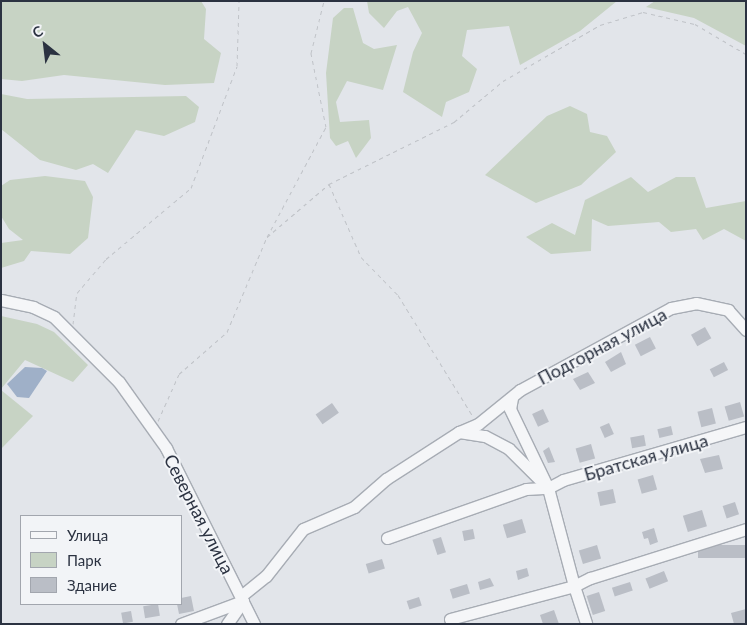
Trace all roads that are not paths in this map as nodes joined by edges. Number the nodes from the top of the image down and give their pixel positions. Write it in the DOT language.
graph roads {
  1 [pos="1,300"];
  2 [pos="746,330"];
  3 [pos="512,398"];
  4 [pos="478,424"];
  5 [pos="746,427"];
  6 [pos="459,432"];
  7 [pos="485,436"];
  8 [pos="548,488"];
  9 [pos="746,529"];
  10 [pos="387,538"];
  11 [pos="574,586"];
  12 [pos="242,599"];
  13 [pos="450,619"];
  14 [pos="181,624"];
  15 [pos="227,624"];
  16 [pos="254,624"];
  17 [pos="586,624"];
  1 -- 12 [label="street, Северная улица"];
  2 -- 3 [label="street, Подгорная улица"];
  3 -- 4 [label="street, Подгорная улица"];
  3 -- 8 [label="street"];
  4 -- 6 [label="street, Подгорная улица"];
  4 -- 7 [label="street"];
  5 -- 8 [label="street, Братская улица"];
  6 -- 7 [label="street"];
  6 -- 12 [label="street, Подгорная улица"];
  7 -- 8 [label="street"];
  8 -- 10 [label="street, Братская улица"];
  8 -- 11 [label="street"];
  9 -- 11 [label="street"];
  11 -- 13 [label="street"];
  11 -- 17 [label="street"];
  12 -- 14 [label="street"];
  12 -- 15 [label="street"];
  12 -- 16 [label="street, Северная улица"];
}
